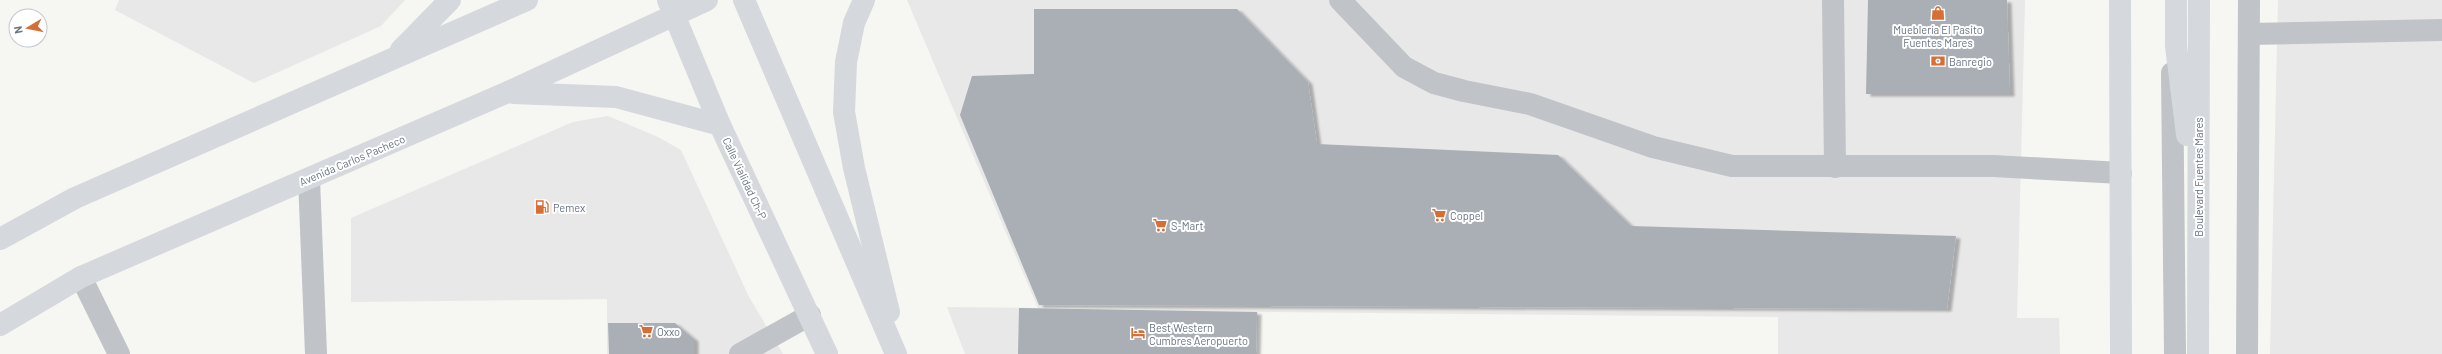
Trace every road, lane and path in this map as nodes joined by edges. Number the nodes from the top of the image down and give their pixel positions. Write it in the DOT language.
graph roads {
  1 [pos="450,0"];
  2 [pos="527,0"];
  3 [pos="708,0"];
  4 [pos="744,0"];
  5 [pos="864,0"];
  6 [pos="1340,0"];
  7 [pos="1833,0"];
  8 [pos="2120,0"];
  9 [pos="2171,0"];
  10 [pos="2176,0"];
  11 [pos="2199,0"];
  12 [pos="2249,0"];
  13 [pos="671,7"];
  14 [pos="2442,30"];
  15 [pos="2249,34"];
  16 [pos="392,59"];
  17 [pos="508,92"];
  18 [pos="720,125"];
  19 [pos="1834,167"];
  20 [pos="2121,173"];
  21 [pos="309,179"];
  22 [pos="2198,232"];
  23 [pos="0,239"];
  24 [pos="81,277"];
  25 [pos="810,315"];
  26 [pos="0,325"];
  27 [pos="119,354"];
  28 [pos="316,354"];
  29 [pos="740,354"];
  30 [pos="827,354"];
  31 [pos="896,354"];
  32 [pos="899,354"];
  33 [pos="2122,354"];
  34 [pos="2174,354"];
  35 [pos="2198,354"];
  36 [pos="2247,354"];
  1 -- 16 [label="main road"];
  2 -- 16 [label="main road"];
  3 -- 13 [label="main road, Avenida Carlos Pacheco"];
  4 -- 31 [label="main road"];
  5 -- 32 [label="main road"];
  6 -- 19 [label="street"];
  7 -- 19 [label="street"];
  8 -- 20 [label="main road"];
  9 -- 34 [label="street"];
  10 -- 22 [label="main road"];
  11 -- 22 [label="main road, Boulevard Fuentes Mares"];
  12 -- 15 [label="street"];
  13 -- 17 [label="main road, Avenida Carlos Pacheco"];
  13 -- 18 [label="main road, Calle Vialidad Ch-P"];
  14 -- 15 [label="street"];
  15 -- 36 [label="street"];
  16 -- 23 [label="main road"];
  17 -- 18 [label="main road"];
  17 -- 21 [label="main road, Avenida Carlos Pacheco"];
  18 -- 25 [label="main road, Calle Vialidad Ch-P"];
  19 -- 20 [label="street"];
  20 -- 33 [label="main road"];
  21 -- 24 [label="main road, Avenida Carlos Pacheco"];
  21 -- 28 [label="street"];
  22 -- 35 [label="main road, Boulevard Fuentes Mares"];
  24 -- 26 [label="main road, Avenida Carlos Pacheco"];
  24 -- 27 [label="street"];
  25 -- 29 [label="street"];
  25 -- 30 [label="main road, Calle Vialidad Ch-P"];
}
